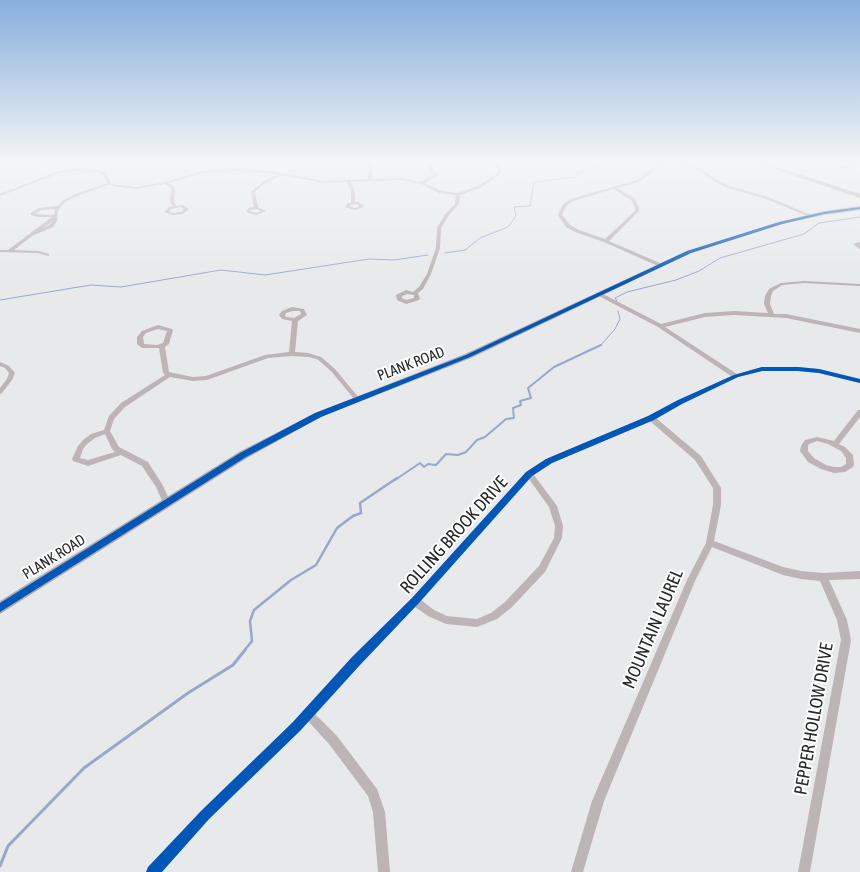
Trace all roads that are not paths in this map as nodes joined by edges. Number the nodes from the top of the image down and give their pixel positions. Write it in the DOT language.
graph roads {
  1 [pos="64,203"];
  2 [pos="172,203"];
  3 [pos="255,203"];
  4 [pos="457,203"];
  5 [pos="568,203"];
  6 [pos="635,203"];
  7 [pos="778,203"];
  8 [pos="58,207"];
  9 [pos="175,207"];
  10 [pos="256,208"];
  11 [pos="860,208"];
  12 [pos="811,216"];
  13 [pos="55,217"];
  14 [pos="606,241"];
  15 [pos="860,242"];
  16 [pos="860,248"];
  17 [pos="0,251"];
  18 [pos="8,252"];
  19 [pos="47,256"];
  20 [pos="660,265"];
  21 [pos="860,285"];
  22 [pos="414,293"];
  23 [pos="598,294"];
  24 [pos="771,314"];
  25 [pos="295,320"];
  26 [pos="660,326"];
  27 [pos="860,331"];
  28 [pos="162,347"];
  29 [pos="292,354"];
  30 [pos="0,364"];
  31 [pos="169,375"];
  32 [pos="736,376"];
  33 [pos="860,382"];
  34 [pos="0,392"];
  35 [pos="356,399"];
  36 [pos="860,412"];
  37 [pos="651,418"];
  38 [pos="107,431"];
  39 [pos="835,444"];
  40 [pos="122,452"];
  41 [pos="530,474"];
  42 [pos="167,503"];
  43 [pos="710,542"];
  44 [pos="860,575"];
  45 [pos="823,576"];
  46 [pos="415,601"];
  47 [pos="0,608"];
  48 [pos="308,714"];
  49 [pos="153,872"];
  50 [pos="384,872"];
  51 [pos="577,872"];
  52 [pos="804,872"];
  1 -- 8 [label="street"];
  2 -- 9 [label="street"];
  3 -- 10 [label="street"];
  4 -- 22 [label="street"];
  5 -- 14 [label="street"];
  6 -- 14 [label="street"];
  7 -- 12 [label="street"];
  8 -- 13 [label="street"];
  8 -- 13 [label="street"];
  11 -- 12 [label="street, PLANK ROAD"];
  12 -- 20 [label="street, PLANK ROAD"];
  13 -- 18 [label="street"];
  14 -- 20 [label="street"];
  15 -- 16 [label="street"];
  17 -- 18 [label="street"];
  18 -- 19 [label="street"];
  20 -- 23 [label="street, PLANK ROAD"];
  21 -- 24 [label="street"];
  23 -- 26 [label="street"];
  23 -- 35 [label="street, PLANK ROAD"];
  24 -- 26 [label="street"];
  24 -- 27 [label="street"];
  25 -- 29 [label="street"];
  26 -- 32 [label="street"];
  28 -- 28 [label="street"];
  28 -- 31 [label="street"];
  29 -- 31 [label="street"];
  29 -- 35 [label="street"];
  30 -- 34 [label="street"];
  31 -- 38 [label="street"];
  32 -- 33 [label="street, ROLLING BROOK DRIVE"];
  32 -- 37 [label="street, ROLLING BROOK DRIVE"];
  35 -- 42 [label="street, PLANK ROAD"];
  36 -- 39 [label="street"];
  37 -- 41 [label="street, ROLLING BROOK DRIVE"];
  37 -- 43 [label="street, MOUNTAIN LAUREL"];
  38 -- 40 [label="street"];
  38 -- 40 [label="street"];
  39 -- 39 [label="street"];
  40 -- 42 [label="street"];
  41 -- 46 [label="street, ROLLING BROOK DRIVE"];
  41 -- 46 [label="street"];
  42 -- 47 [label="street, PLANK ROAD"];
  43 -- 45 [label="street"];
  43 -- 51 [label="street, MOUNTAIN LAUREL"];
  44 -- 45 [label="street"];
  45 -- 52 [label="street, PEPPER HOLLOW DRIVE"];
  46 -- 48 [label="street, ROLLING BROOK DRIVE"];
  48 -- 49 [label="street, ROLLING BROOK DRIVE"];
  48 -- 50 [label="street"];
}
